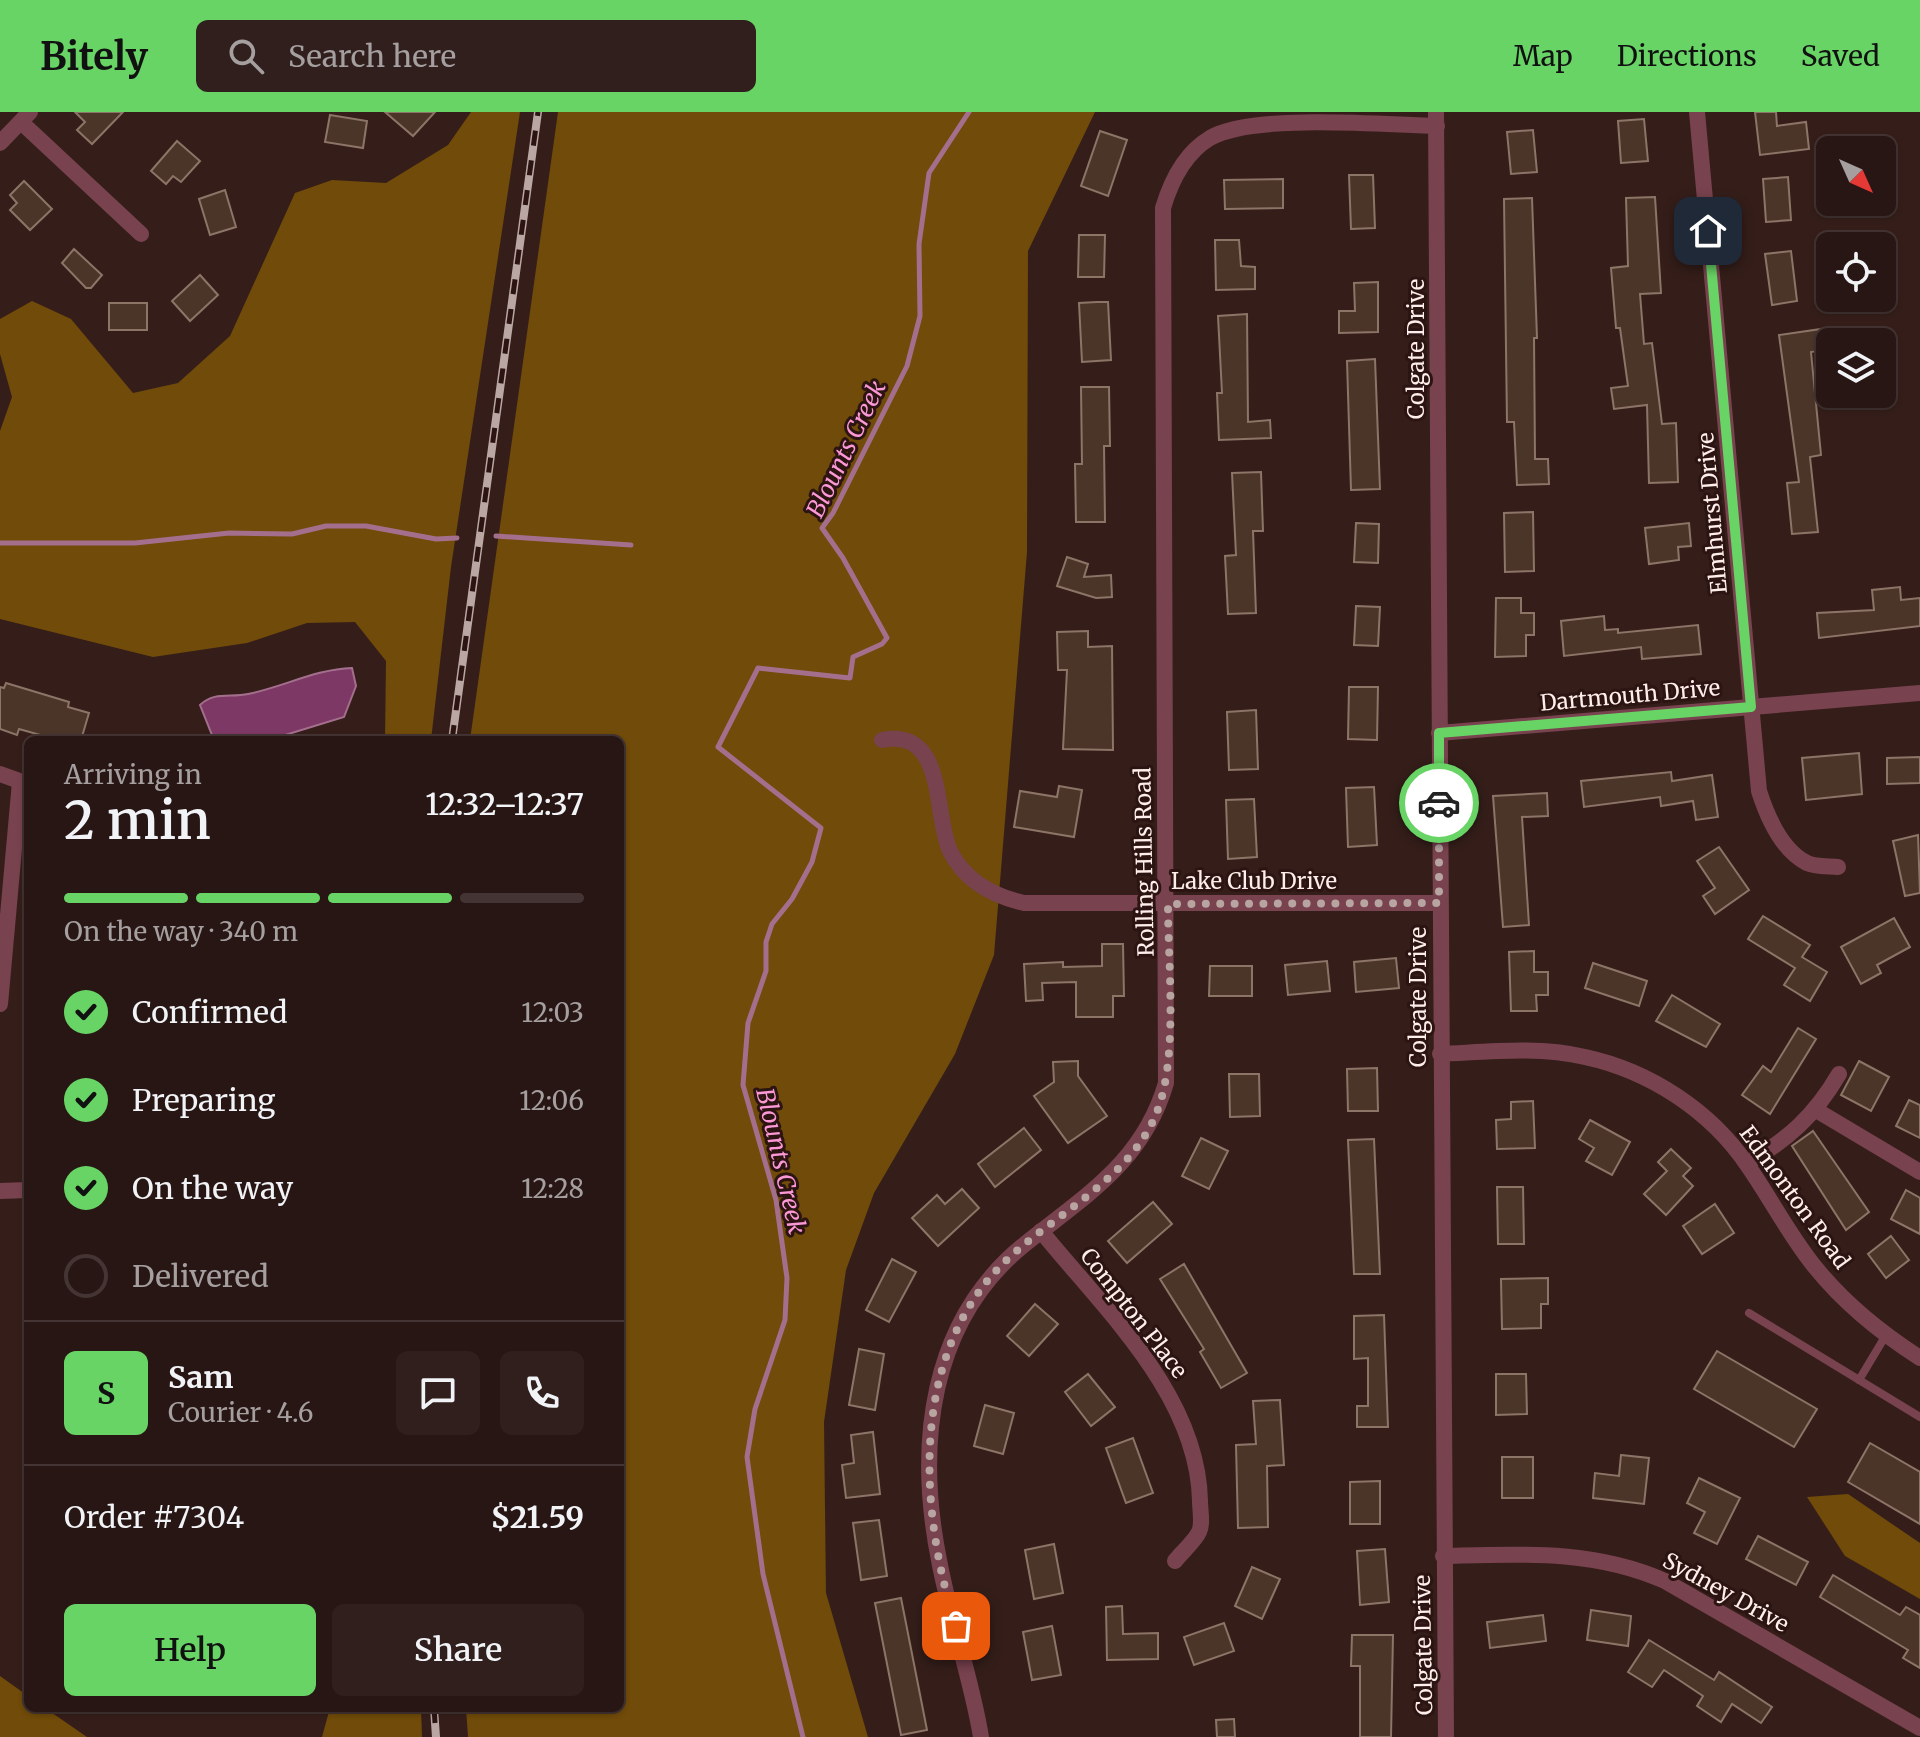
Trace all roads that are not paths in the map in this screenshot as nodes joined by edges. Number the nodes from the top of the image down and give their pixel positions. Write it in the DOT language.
graph roads {
  1 [pos="1697,112"];
  2 [pos="25,117"];
  3 [pos="1436,119"];
  4 [pos="0,143"];
  5 [pos="141,234"];
  6 [pos="1920,693"];
  7 [pos="1751,707"];
  8 [pos="1439,733"];
  9 [pos="882,740"];
  10 [pos="0,774"];
  11 [pos="24,783"];
  12 [pos="1838,867"];
  13 [pos="1439,903"];
  14 [pos="1168,904"];
  15 [pos="0,1004"];
  16 [pos="1440,1054"];
  17 [pos="1839,1074"];
  18 [pos="1816,1110"];
  19 [pos="1747,1163"];
  20 [pos="1920,1172"];
  21 [pos="24,1190"];
  22 [pos="0,1191"];
  23 [pos="1041,1231"];
  24 [pos="1749,1313"];
  25 [pos="1886,1335"];
  26 [pos="1920,1358"];
  27 [pos="1859,1380"];
  28 [pos="1920,1417"];
  29 [pos="1443,1556"];
  30 [pos="1175,1561"];
  31 [pos="1920,1728"];
  32 [pos="981,1737"];
  33 [pos="1446,1737"];
  1 -- 7 [label="street, Elmhurst Drive"];
  2 -- 4 [label="street"];
  2 -- 5 [label="street"];
  3 -- 8 [label="street, Colgate Drive"];
  3 -- 14 [label="street, Rolling Hills Road"];
  6 -- 7 [label="street, Dartmouth Drive"];
  7 -- 8 [label="street, Dartmouth Drive"];
  7 -- 12 [label="street, Elmhurst Drive"];
  8 -- 13 [label="street, Colgate Drive"];
  9 -- 14 [label="street, Lake Club Drive"];
  10 -- 11 [label="street"];
  11 -- 15 [label="street"];
  13 -- 14 [label="street, Lake Club Drive"];
  13 -- 16 [label="street, Colgate Drive"];
  14 -- 23 [label="street, Rolling Hills Road"];
  16 -- 19 [label="street, Edmonton Road"];
  16 -- 29 [label="street, Colgate Drive"];
  17 -- 18 [label="street"];
  18 -- 19 [label="street"];
  18 -- 20 [label="street"];
  19 -- 25 [label="street, Edmonton Road"];
  21 -- 22 [label="street"];
  23 -- 30 [label="street, Compton Place"];
  23 -- 32 [label="street, Rolling Hills Road"];
  24 -- 27 [label="lane"];
  25 -- 26 [label="street, Edmonton Road"];
  25 -- 27 [label="lane"];
  27 -- 28 [label="lane"];
  29 -- 31 [label="street, Sydney Drive"];
  29 -- 33 [label="street, Colgate Drive"];
}
